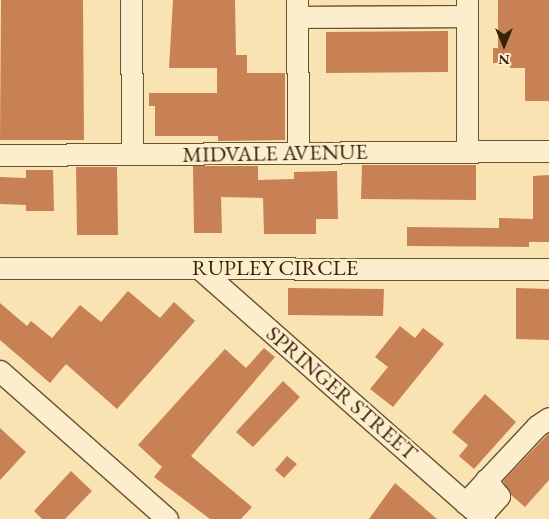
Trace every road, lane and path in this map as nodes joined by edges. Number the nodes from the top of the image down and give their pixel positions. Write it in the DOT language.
graph roads {
  1 [pos="130,0"];
  2 [pos="298,8"];
  3 [pos="467,8"];
  4 [pos="467,151"];
  5 [pos="549,151"];
  6 [pos="298,153"];
  7 [pos="132,154"];
  8 [pos="0,155"];
  9 [pos="0,268"];
  10 [pos="199,268"];
  11 [pos="549,268"];
  12 [pos="0,371"];
  13 [pos="549,418"];
  14 [pos="477,513"];
  15 [pos="167,519"];
  1 -- 7 [label="street"];
  2 -- 3 [label="street"];
  2 -- 6 [label="street"];
  3 -- 4 [label="street"];
  4 -- 5 [label="street, MIDVALE AVENUE"];
  4 -- 6 [label="street, MIDVALE AVENUE"];
  6 -- 7 [label="street, MIDVALE AVENUE"];
  7 -- 8 [label="street, MIDVALE AVENUE"];
  9 -- 10 [label="street, RUPLEY CIRCLE"];
  10 -- 11 [label="street, RUPLEY CIRCLE"];
  10 -- 14 [label="street, SPRINGER STREET"];
  12 -- 15 [label="street"];
  13 -- 14 [label="street"];
}
